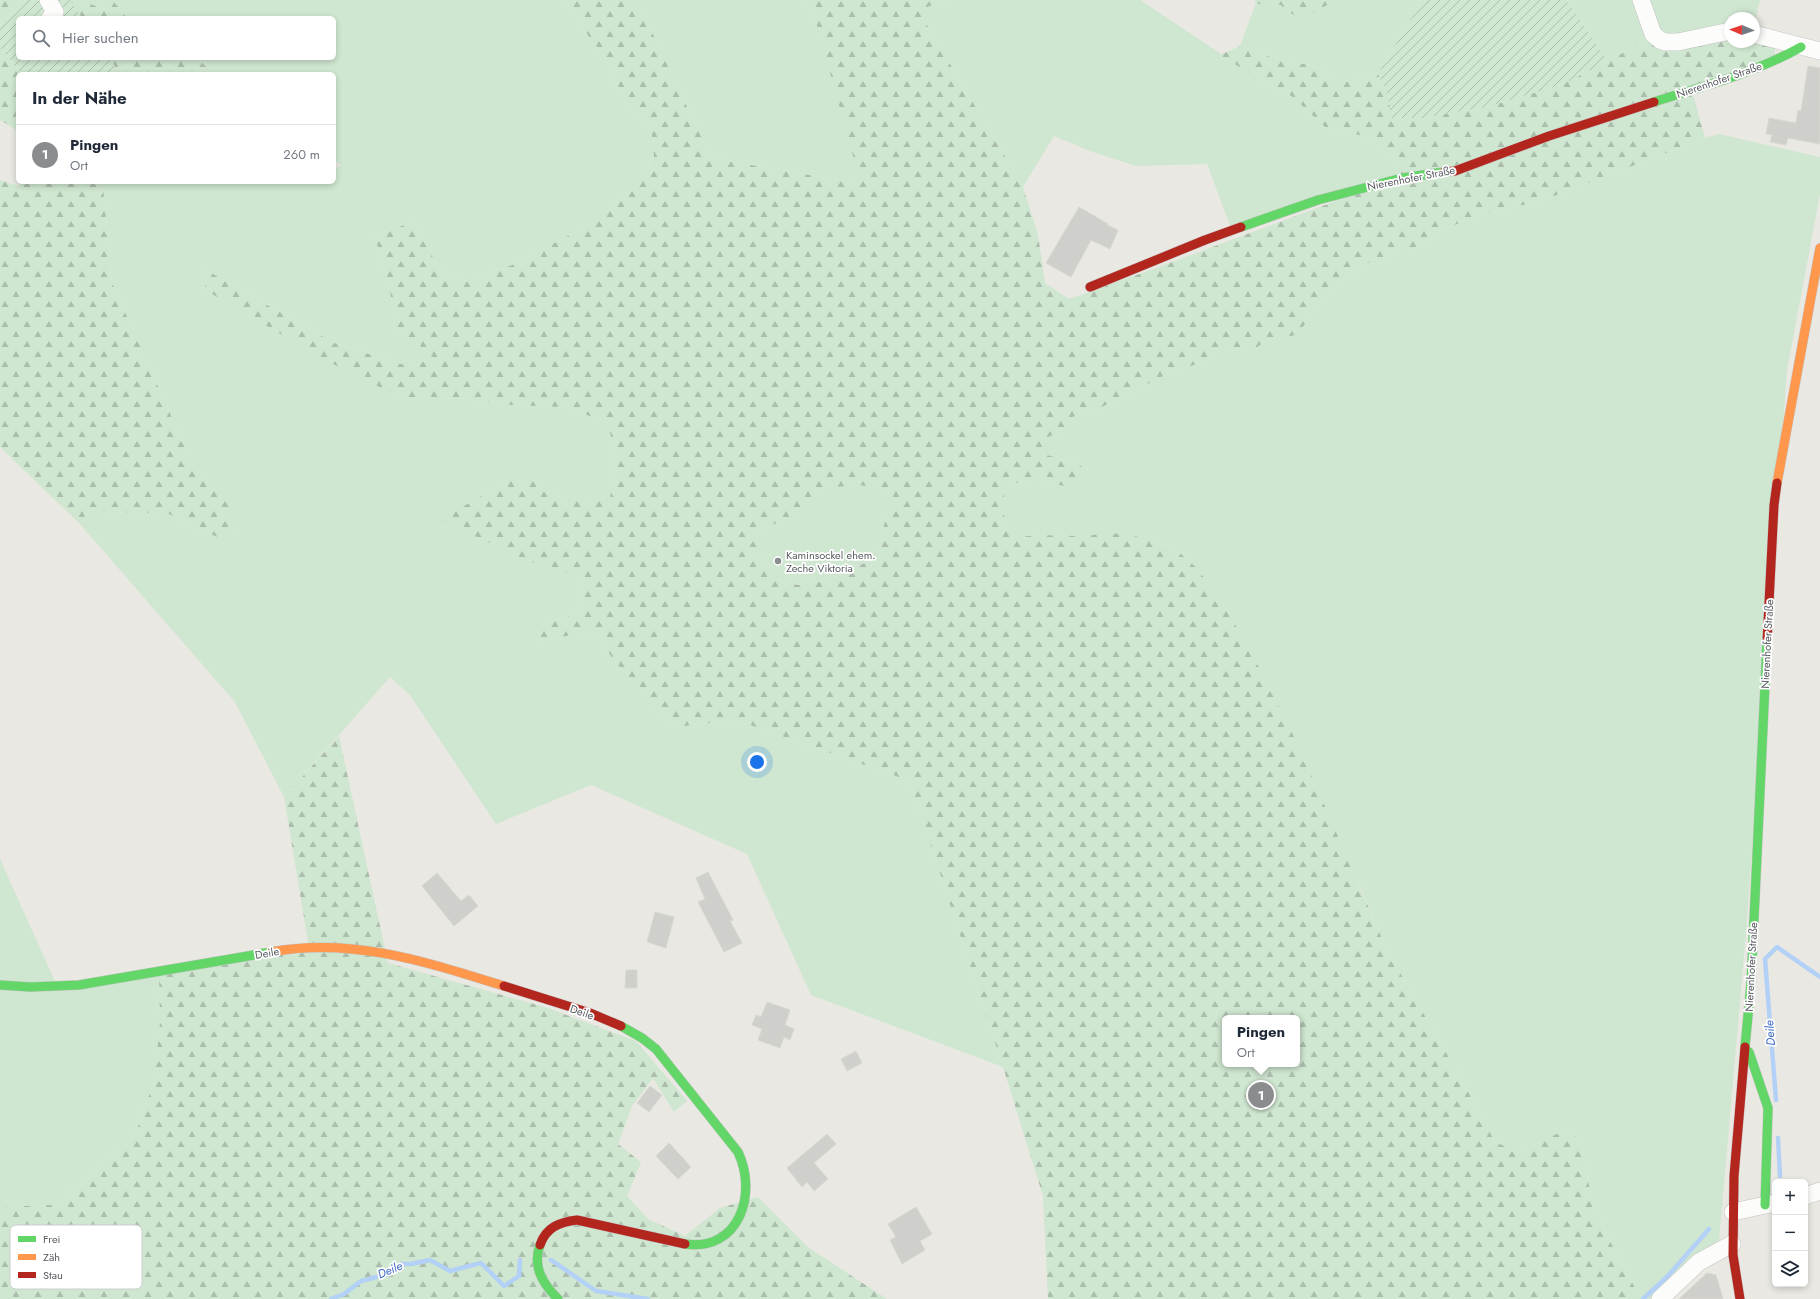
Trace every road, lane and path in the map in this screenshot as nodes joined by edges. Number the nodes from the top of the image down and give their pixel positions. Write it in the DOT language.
graph roads {
  1 [pos="48,0"];
  2 [pos="1641,0"];
  3 [pos="51,16"];
  4 [pos="1724,32"];
  5 [pos="1760,36"];
  6 [pos="1801,47"];
  7 [pos="1820,51"];
  8 [pos="1820,248"];
  9 [pos="1090,287"];
  10 [pos="0,985"];
  11 [pos="1746,1043"];
  12 [pos="1820,1191"];
  13 [pos="1808,1195"];
  14 [pos="1770,1204"];
  15 [pos="1733,1206"];
  16 [pos="1732,1244"];
  17 [pos="558,1299"];
  18 [pos="1660,1299"];
  19 [pos="1740,1299"];
  1 -- 3 [label="street"];
  2 -- 4 [label="street"];
  5 -- 6 [label="street"];
  6 -- 7 [label="street"];
  6 -- 9 [label="street, Nierenhofer Straße"];
  8 -- 11 [label="street, Nierenhofer Straße"];
  10 -- 17 [label="street, Deile"];
  11 -- 14 [label="street, Nierenhofer Straße"];
  11 -- 15 [label="street, Nierenhofer Straße"];
  12 -- 13 [label="street"];
  14 -- 15 [label="street, Nierenhofer Straße"];
  15 -- 16 [label="street, Nierenhofer Straße"];
  16 -- 18 [label="street"];
  16 -- 19 [label="street, Nierenhofer Straße"];
}
